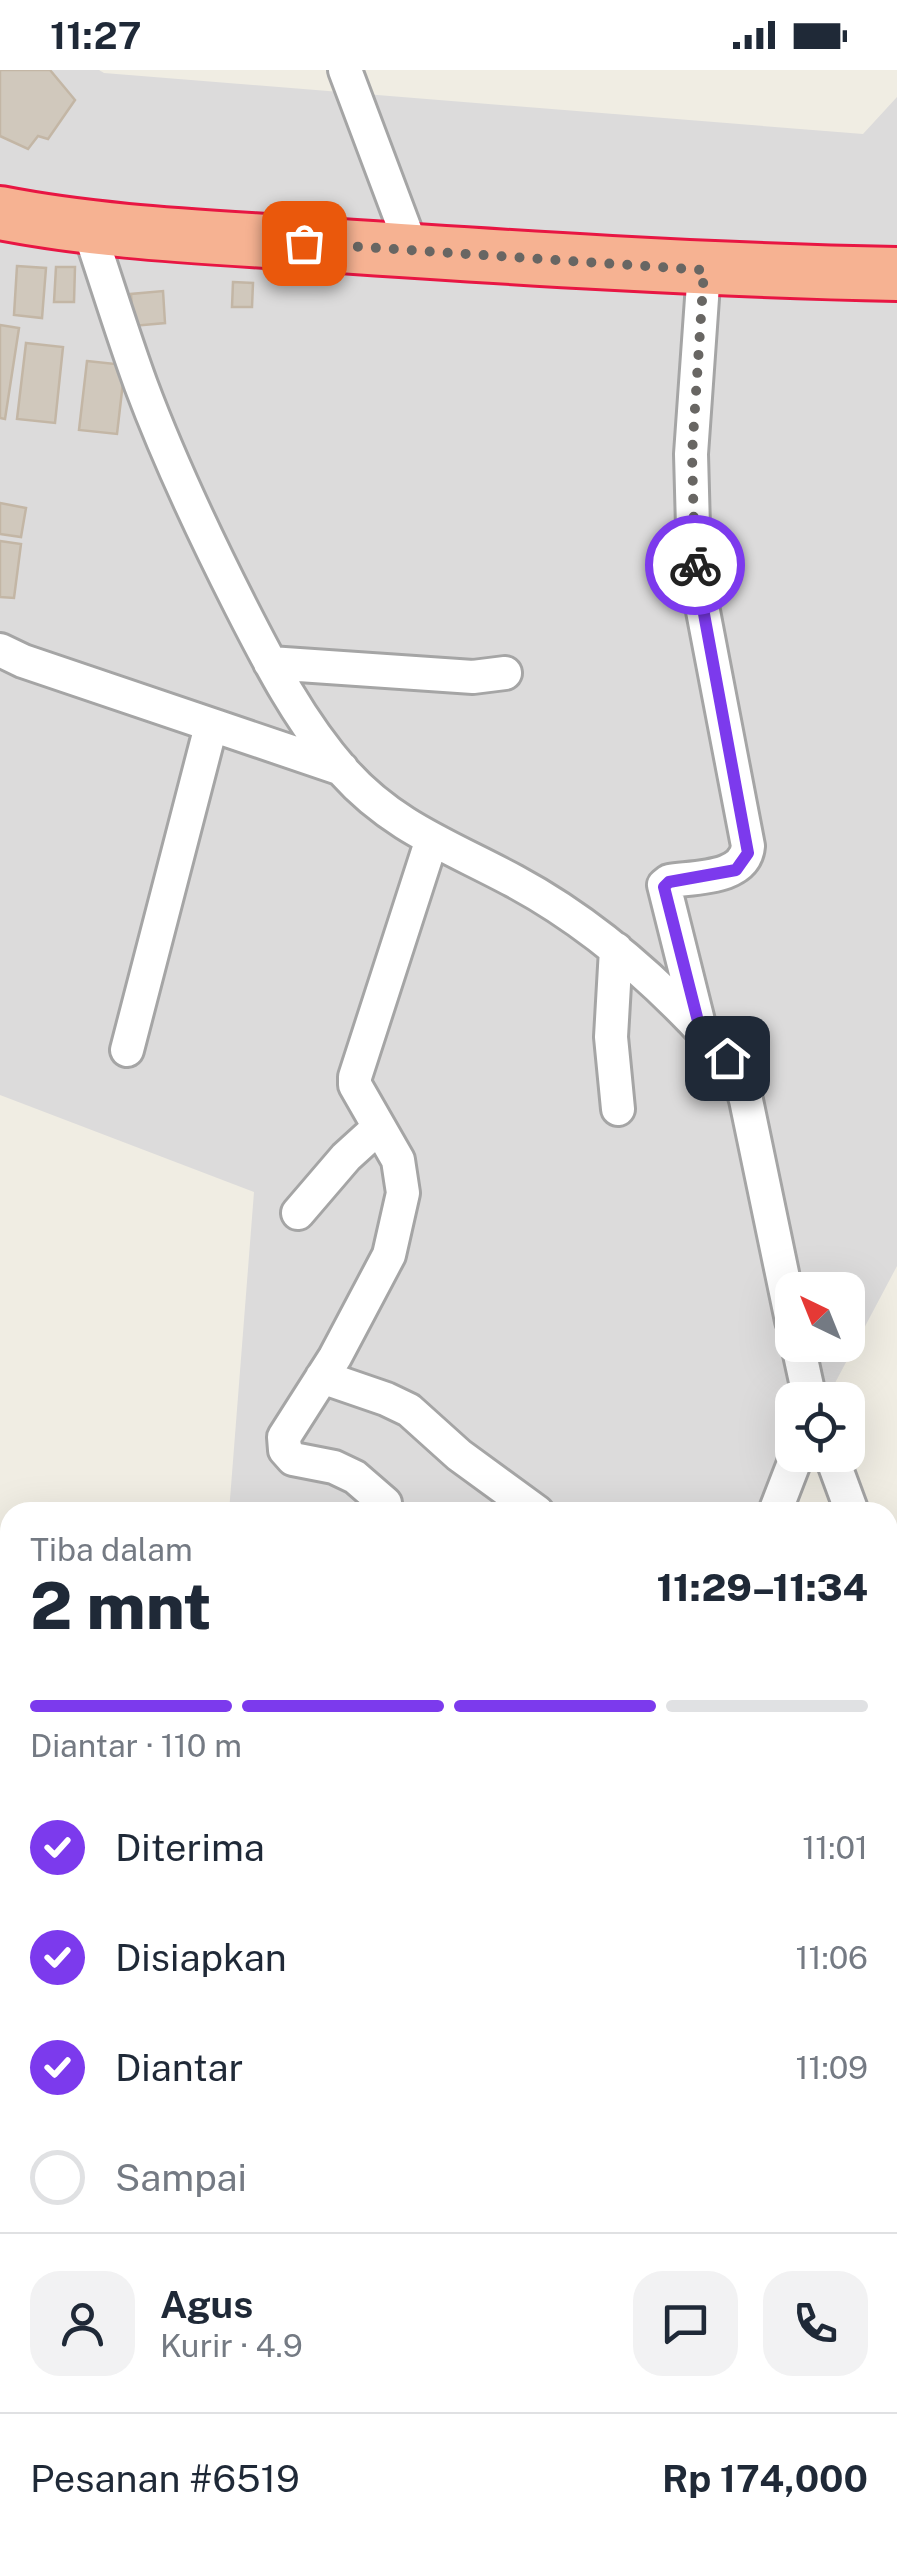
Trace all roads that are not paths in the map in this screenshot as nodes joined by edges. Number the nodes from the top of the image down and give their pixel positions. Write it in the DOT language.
graph roads {
  1 [pos="346,70"];
  2 [pos="9,226"];
  3 [pos="88,228"];
  4 [pos="413,251"];
  5 [pos="704,270"];
  6 [pos="897,274"];
  7 [pos="0,650"];
  8 [pos="270,663"];
  9 [pos="505,673"];
  10 [pos="211,726"];
  11 [pos="342,769"];
  12 [pos="431,842"];
  13 [pos="616,949"];
  14 [pos="700,1029"];
  15 [pos="127,1050"];
  16 [pos="618,1108"];
  17 [pos="379,1127"];
  18 [pos="298,1213"];
  19 [pos="782,1272"];
  20 [pos="322,1377"];
  21 [pos="790,1472"];
  22 [pos="837,1472"];
  23 [pos="385,1502"];
  24 [pos="524,1502"];
  25 [pos="779,1502"];
  26 [pos="848,1502"];
  1 -- 4 [label="street"];
  2 -- 3 [label="highway"];
  3 -- 4 [label="highway"];
  3 -- 8 [label="street"];
  4 -- 5 [label="highway"];
  5 -- 6 [label="highway"];
  5 -- 14 [label="street"];
  7 -- 10 [label="street"];
  8 -- 9 [label="street"];
  8 -- 11 [label="street"];
  10 -- 11 [label="street"];
  10 -- 15 [label="street"];
  11 -- 12 [label="street"];
  12 -- 13 [label="street"];
  12 -- 17 [label="street"];
  13 -- 14 [label="street"];
  13 -- 16 [label="street"];
  14 -- 19 [label="street"];
  17 -- 18 [label="street"];
  17 -- 20 [label="street"];
  20 -- 23 [label="street"];
  20 -- 24 [label="street"];
  21 -- 25 [label="street"];
  22 -- 26 [label="street"];
}
